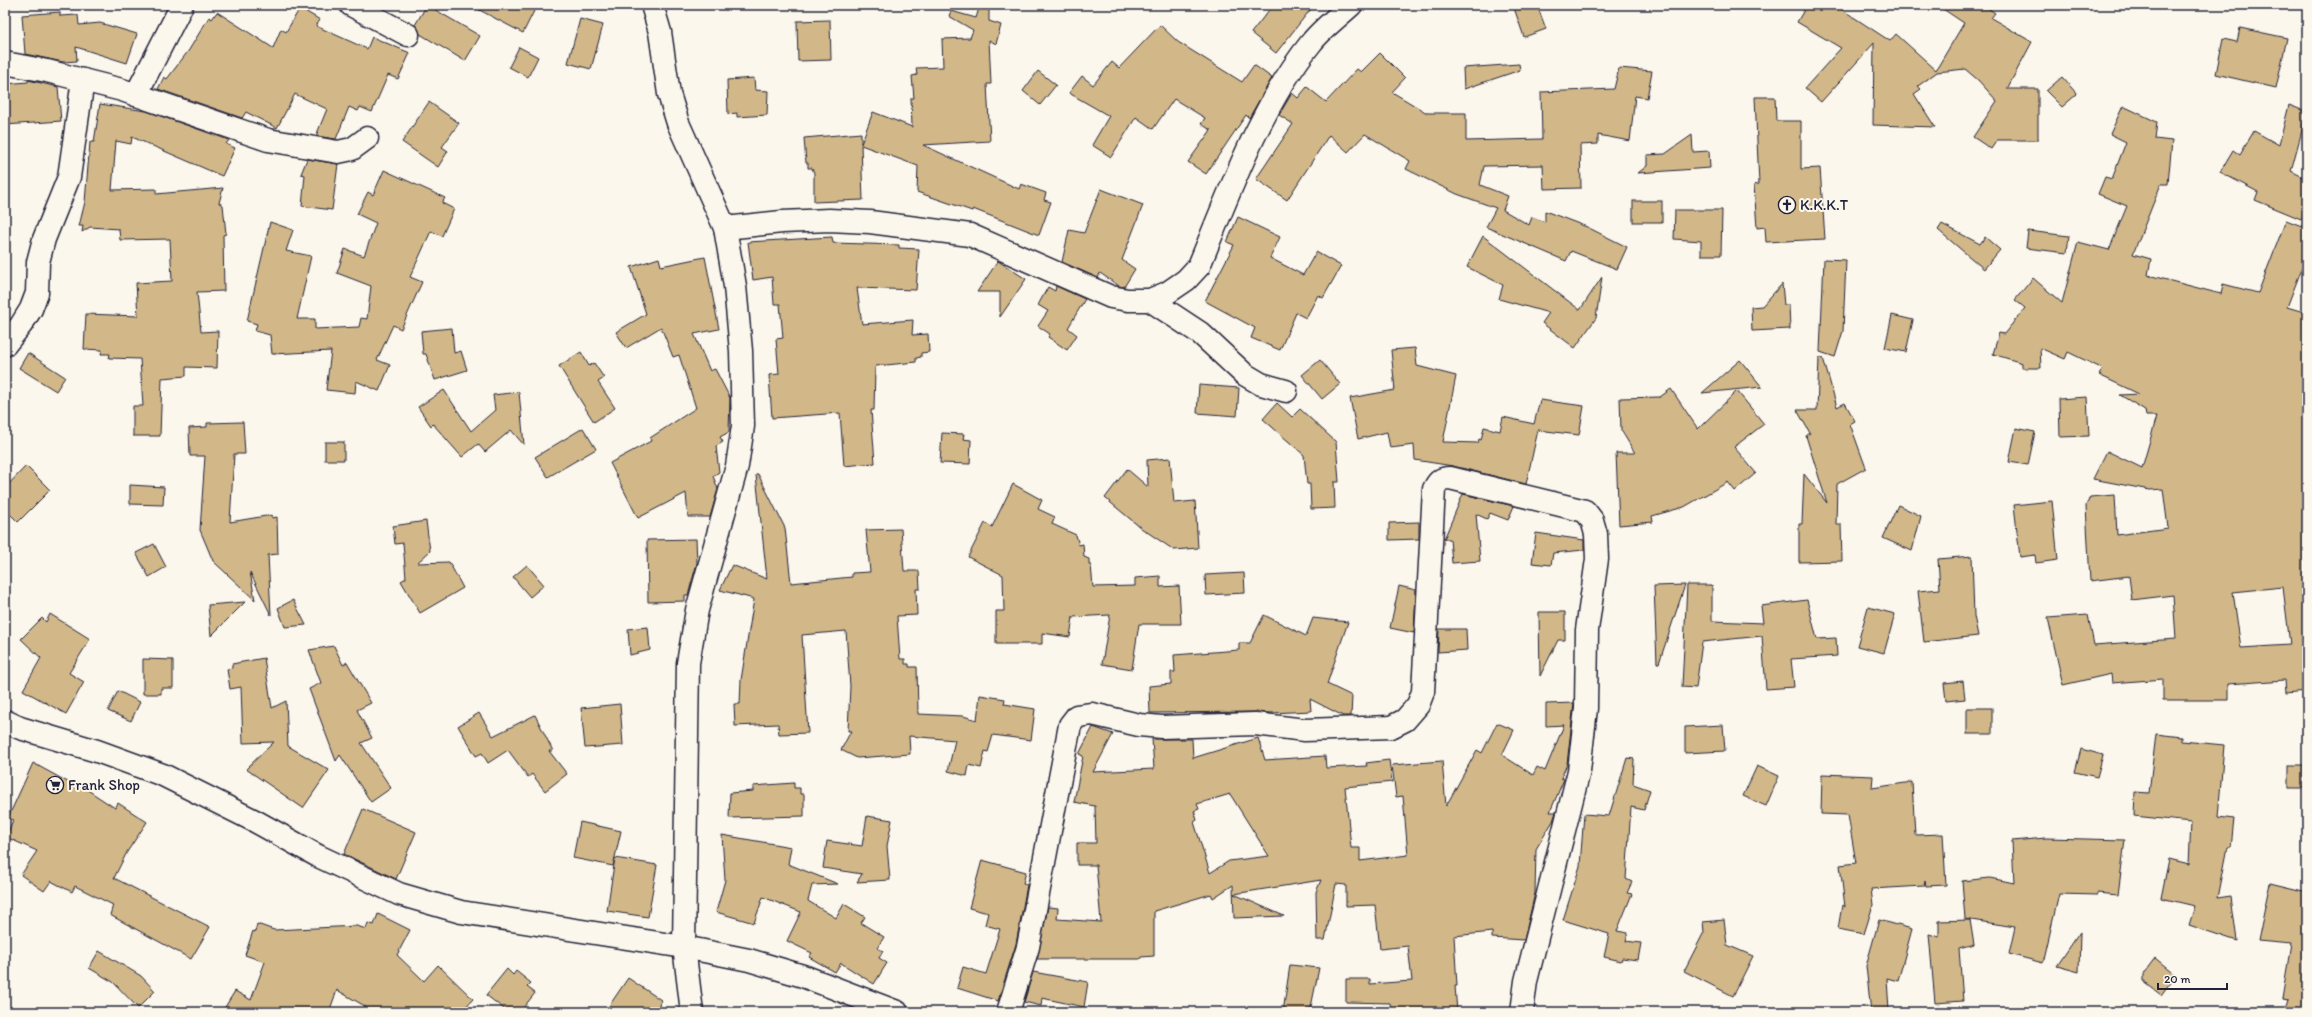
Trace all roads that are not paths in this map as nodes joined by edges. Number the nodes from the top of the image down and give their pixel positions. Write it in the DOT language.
graph roads {
  1 [pos="182,5"];
  2 [pos="351,5"];
  3 [pos="652,5"];
  4 [pos="1351,5"];
  5 [pos="408,35"];
  6 [pos="5,63"];
  7 [pos="84,80"];
  8 [pos="136,95"];
  9 [pos="367,138"];
  10 [pos="725,228"];
  11 [pos="1150,300"];
  12 [pos="5,345"];
  13 [pos="1286,391"];
  14 [pos="5,721"];
  15 [pos="684,947"];
  16 [pos="692,1012"];
  17 [pos="897,1012"];
  18 [pos="1008,1012"];
  19 [pos="1522,1012"];
  1 -- 8 [label="street"];
  2 -- 5 [label="street"];
  3 -- 10 [label="street"];
  4 -- 11 [label="street"];
  6 -- 7 [label="street"];
  7 -- 8 [label="street"];
  7 -- 12 [label="street"];
  8 -- 9 [label="street"];
  10 -- 11 [label="street"];
  10 -- 15 [label="street"];
  11 -- 13 [label="street"];
  14 -- 15 [label="street"];
  15 -- 16 [label="street"];
  15 -- 17 [label="street"];
  18 -- 19 [label="street"];
}
